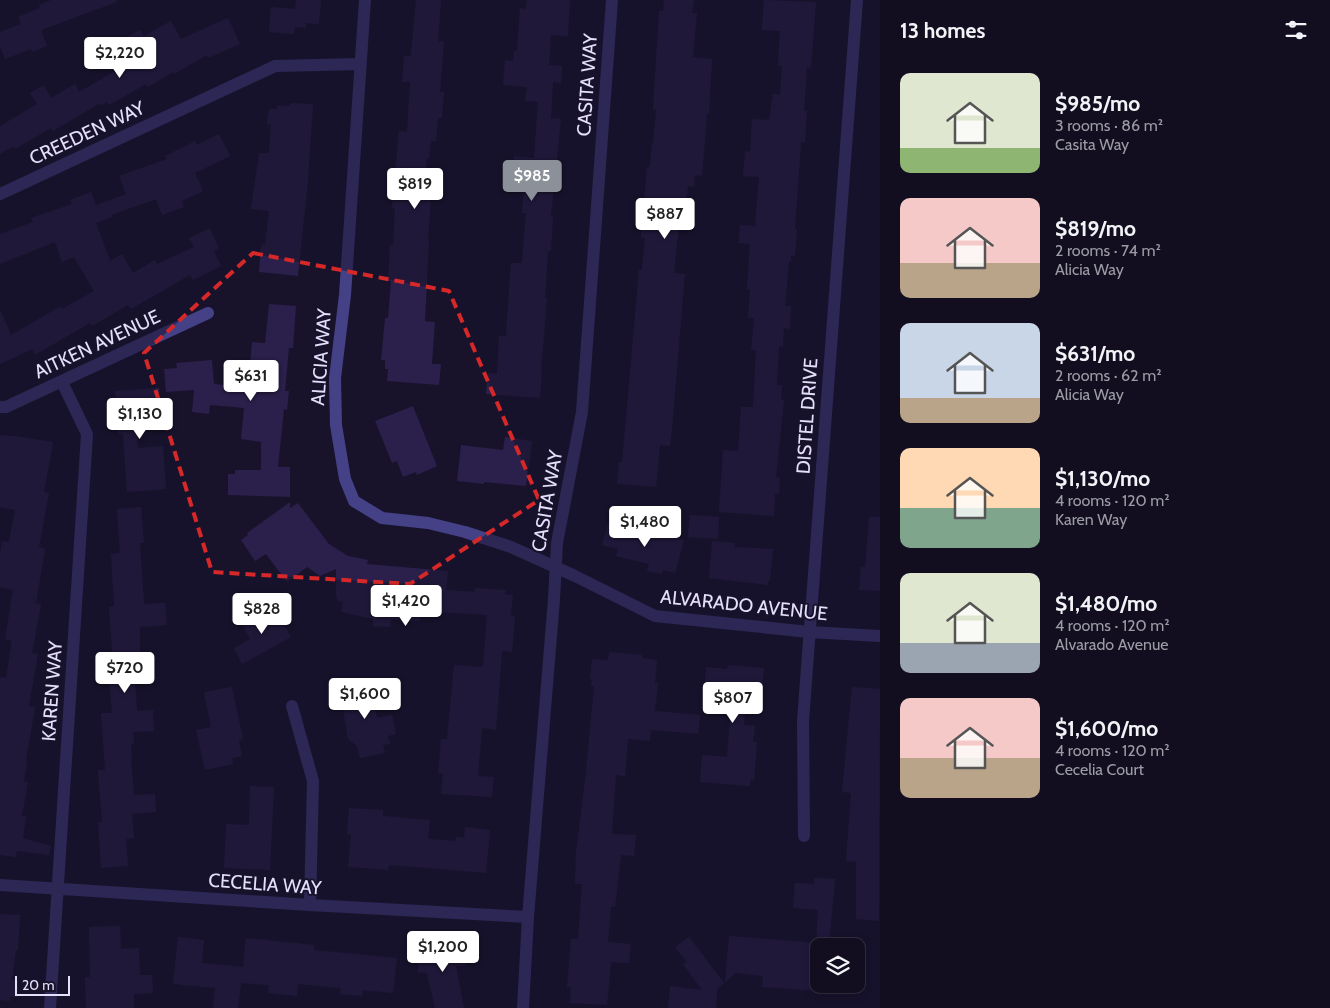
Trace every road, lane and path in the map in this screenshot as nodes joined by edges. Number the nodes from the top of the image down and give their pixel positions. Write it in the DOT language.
graph roads {
  1 [pos="365,0"];
  2 [pos="612,0"];
  3 [pos="857,0"];
  4 [pos="361,64"];
  5 [pos="0,194"];
  6 [pos="208,313"];
  7 [pos="62,382"];
  8 [pos="0,407"];
  9 [pos="555,568"];
  10 [pos="809,632"];
  11 [pos="880,636"];
  12 [pos="292,706"];
  13 [pos="804,836"];
  14 [pos="0,885"];
  15 [pos="58,889"];
  16 [pos="310,906"];
  17 [pos="528,917"];
  18 [pos="50,1008"];
  19 [pos="523,1008"];
  1 -- 4 [label="street, ALICIA WAY"];
  2 -- 9 [label="street, CASITA WAY"];
  3 -- 10 [label="street, DISTEL DRIVE"];
  4 -- 5 [label="street, CREEDEN WAY"];
  4 -- 9 [label="street, ALICIA WAY"];
  6 -- 7 [label="street, AITKEN AVENUE"];
  7 -- 8 [label="street, AITKEN AVENUE"];
  7 -- 15 [label="street, KAREN WAY"];
  9 -- 10 [label="street, ALVARADO AVENUE"];
  9 -- 17 [label="street, CASITA WAY"];
  10 -- 11 [label="street, ALVARADO AVENUE"];
  10 -- 13 [label="street, DISTEL DRIVE"];
  12 -- 16 [label="street"];
  14 -- 15 [label="street, CECELIA WAY"];
  15 -- 16 [label="street, CECELIA WAY"];
  15 -- 18 [label="street, KAREN WAY"];
  16 -- 17 [label="street, CECELIA WAY"];
  17 -- 19 [label="street, CASITA WAY"];
}
